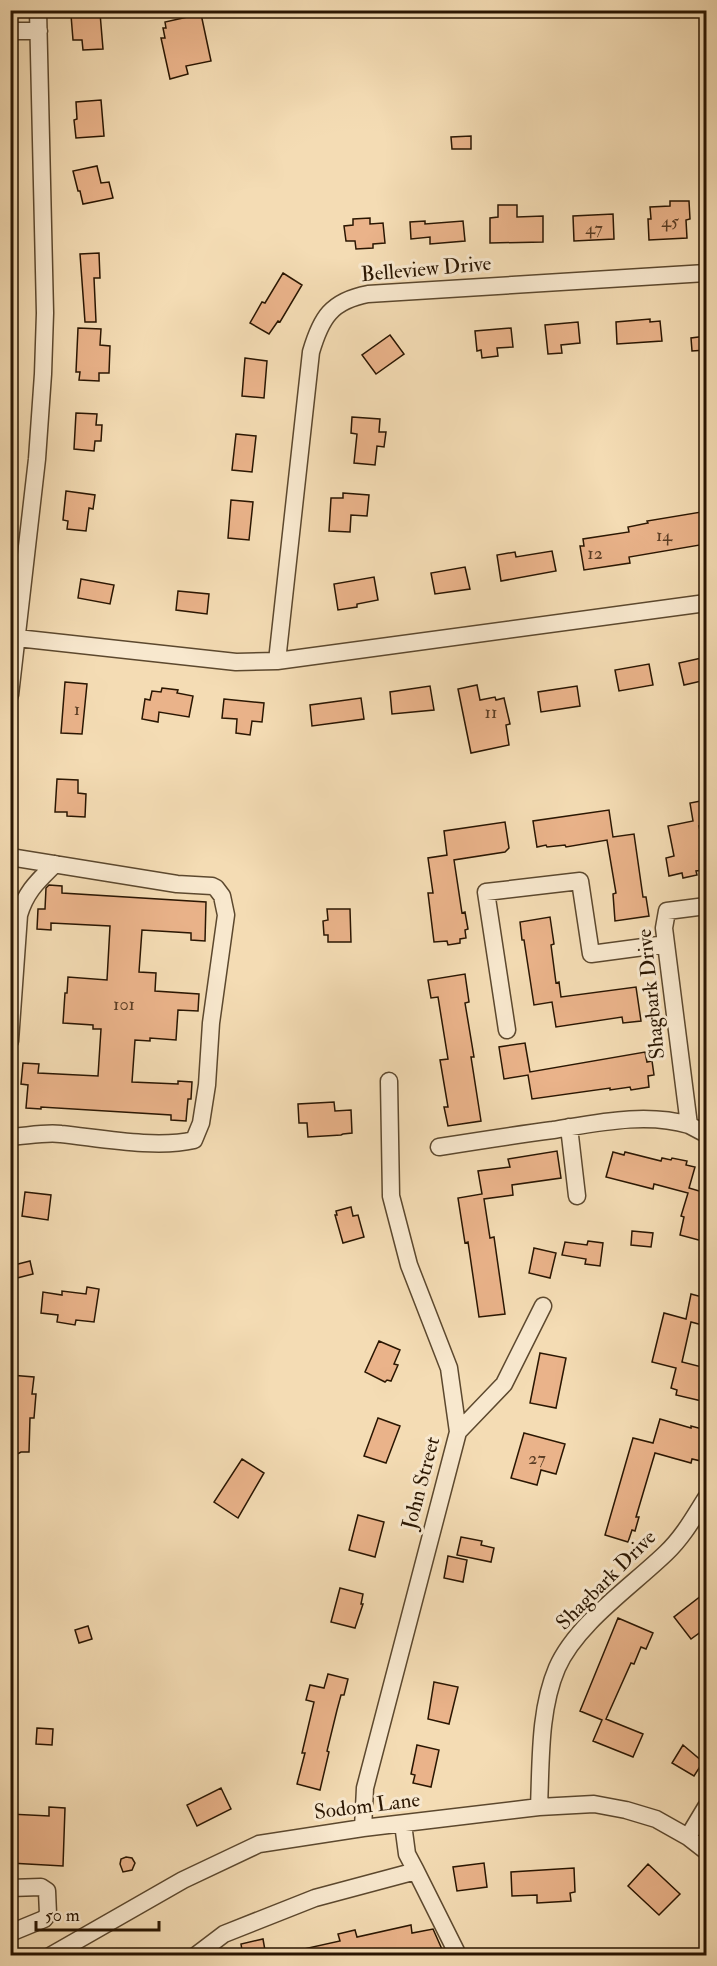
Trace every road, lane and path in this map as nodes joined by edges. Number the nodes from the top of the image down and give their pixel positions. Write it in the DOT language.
graph roads {
  1 [pos="38,10"];
  2 [pos="10,31"];
  3 [pos="39,31"];
  4 [pos="706,273"];
  5 [pos="17,583"];
  6 [pos="706,603"];
  7 [pos="17,638"];
  8 [pos="277,662"];
  9 [pos="10,695"];
  10 [pos="10,856"];
  11 [pos="55,864"];
  12 [pos="706,906"];
  13 [pos="666,944"];
  14 [pos="507,1030"];
  15 [pos="10,1041"];
  16 [pos="389,1081"];
  17 [pos="689,1125"];
  18 [pos="569,1127"];
  19 [pos="706,1134"];
  20 [pos="10,1137"];
  21 [pos="439,1147"];
  22 [pos="577,1196"];
  23 [pos="543,1306"];
  24 [pos="458,1432"];
  25 [pos="706,1498"];
  26 [pos="539,1807"];
  27 [pos="706,1807"];
  28 [pos="403,1824"];
  29 [pos="363,1828"];
  30 [pos="688,1837"];
  31 [pos="706,1851"];
  32 [pos="416,1871"];
  33 [pos="10,1888"];
  34 [pos="10,1933"];
  35 [pos="50,1956"];
  36 [pos="195,1956"];
  37 [pos="456,1956"];
  1 -- 3 [label="street"];
  2 -- 3 [label="street"];
  3 -- 5 [label="street"];
  4 -- 8 [label="street, Belleview Drive"];
  5 -- 7 [label="street"];
  6 -- 8 [label="street"];
  7 -- 8 [label="street"];
  7 -- 9 [label="street"];
  10 -- 11 [label="street"];
  11 -- 15 [label="street"];
  11 -- 20 [label="street"];
  12 -- 13 [label="street, Shagbark Drive"];
  13 -- 14 [label="street"];
  13 -- 17 [label="street, Shagbark Drive"];
  16 -- 24 [label="street, John Street"];
  17 -- 18 [label="street"];
  17 -- 19 [label="street"];
  18 -- 21 [label="street"];
  18 -- 22 [label="street"];
  23 -- 24 [label="street"];
  24 -- 29 [label="street, John Street"];
  25 -- 26 [label="street, Shagbark Drive"];
  26 -- 28 [label="street, Sodom Lane"];
  26 -- 30 [label="street, Sodom Lane"];
  27 -- 30 [label="street"];
  28 -- 29 [label="street, Sodom Lane"];
  28 -- 32 [label="street"];
  29 -- 35 [label="street, Sodom Lane"];
  30 -- 31 [label="street, Sodom Lane"];
  32 -- 36 [label="street"];
  32 -- 37 [label="street"];
  33 -- 34 [label="street"];
}
